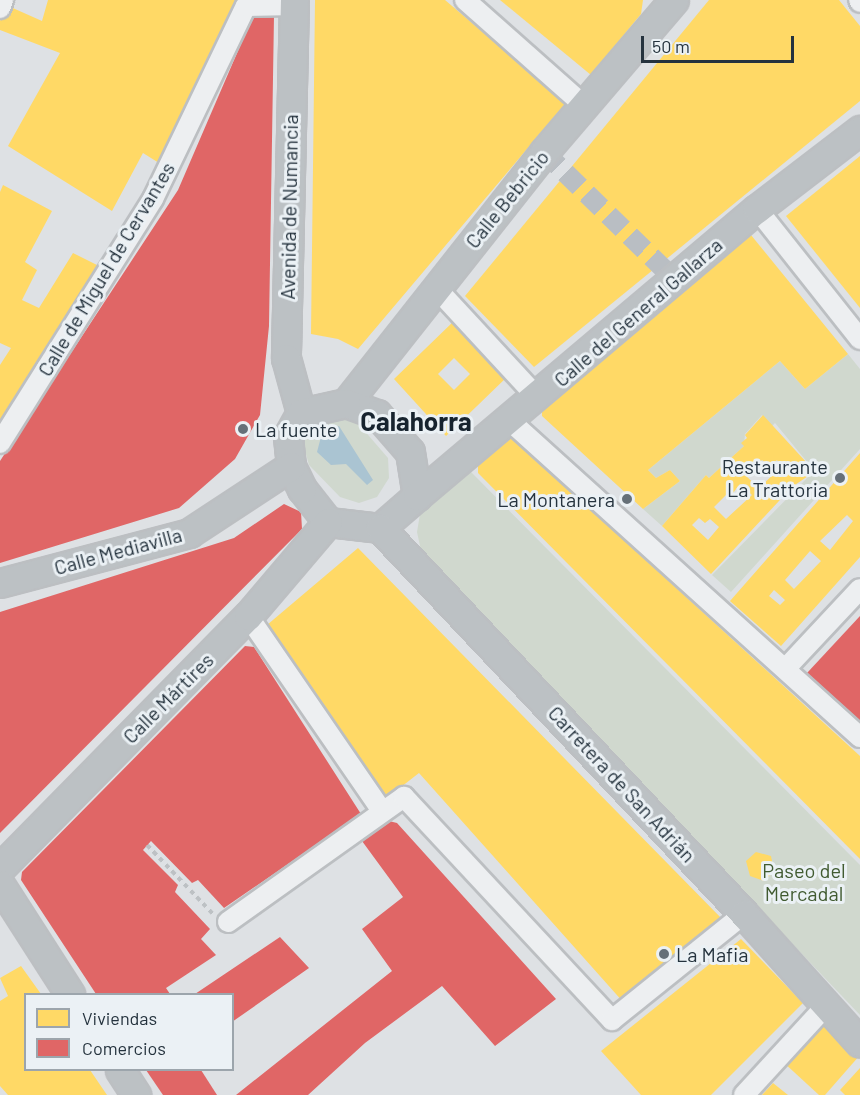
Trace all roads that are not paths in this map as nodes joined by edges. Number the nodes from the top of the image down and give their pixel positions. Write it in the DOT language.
graph roads {
  1 [pos="3,0"];
  2 [pos="465,0"];
  3 [pos="674,0"];
  4 [pos="294,3"];
  5 [pos="0,8"];
  6 [pos="656,12"];
  7 [pos="585,106"];
  8 [pos="860,130"];
  9 [pos="758,209"];
  10 [pos="436,288"];
  11 [pos="860,339"];
  12 [pos="538,398"];
  13 [pos="346,403"];
  14 [pos="301,413"];
  15 [pos="509,420"];
  16 [pos="0,443"];
  17 [pos="291,466"];
  18 [pos="417,496"];
  19 [pos="328,522"];
  20 [pos="380,528"];
  21 [pos="0,583"];
  22 [pos="860,589"];
  23 [pos="248,616"];
  24 [pos="786,668"];
  25 [pos="860,737"];
  26 [pos="382,811"];
  27 [pos="0,868"];
  28 [pos="0,885"];
  29 [pos="744,914"];
  30 [pos="228,922"];
  31 [pos="69,993"];
  32 [pos="825,1007"];
  33 [pos="860,1042"];
  34 [pos="121,1071"];
  35 [pos="136,1095"];
  36 [pos="744,1095"];
  1 -- 5 [label="street"];
  2 -- 7 [label="street"];
  3 -- 6 [label="street, Calle Bebricio"];
  4 -- 14 [label="street, Avenida de Numancia"];
  4 -- 16 [label="street, Calle de Miguel de Cervantes"];
  6 -- 7 [label="street, Calle Bebricio"];
  7 -- 10 [label="street, Calle Bebricio"];
  8 -- 9 [label="street, Calle del General Gallarza"];
  9 -- 11 [label="street"];
  9 -- 12 [label="street, Calle del General Gallarza"];
  10 -- 12 [label="street"];
  10 -- 13 [label="street, Calle Bebricio"];
  12 -- 15 [label="street, Calle del General Gallarza"];
  13 -- 14 [label="street"];
  13 -- 18 [label="street"];
  14 -- 17 [label="street"];
  15 -- 18 [label="street, Calle del General Gallarza"];
  15 -- 24 [label="street"];
  17 -- 19 [label="street"];
  17 -- 21 [label="street, Calle Mediavilla"];
  18 -- 20 [label="street"];
  19 -- 20 [label="street"];
  19 -- 23 [label="street, Calle Mártires"];
  20 -- 29 [label="street, Carretera de San Adrián"];
  22 -- 24 [label="street"];
  23 -- 26 [label="street"];
  23 -- 27 [label="street, Calle Mártires"];
  24 -- 25 [label="street"];
  26 -- 29 [label="street"];
  26 -- 30 [label="street"];
  28 -- 31 [label="street"];
  29 -- 32 [label="street, Carretera de San Adrián"];
  32 -- 33 [label="street, Carretera de San Adrián"];
  32 -- 36 [label="street"];
  34 -- 35 [label="street"];
}
